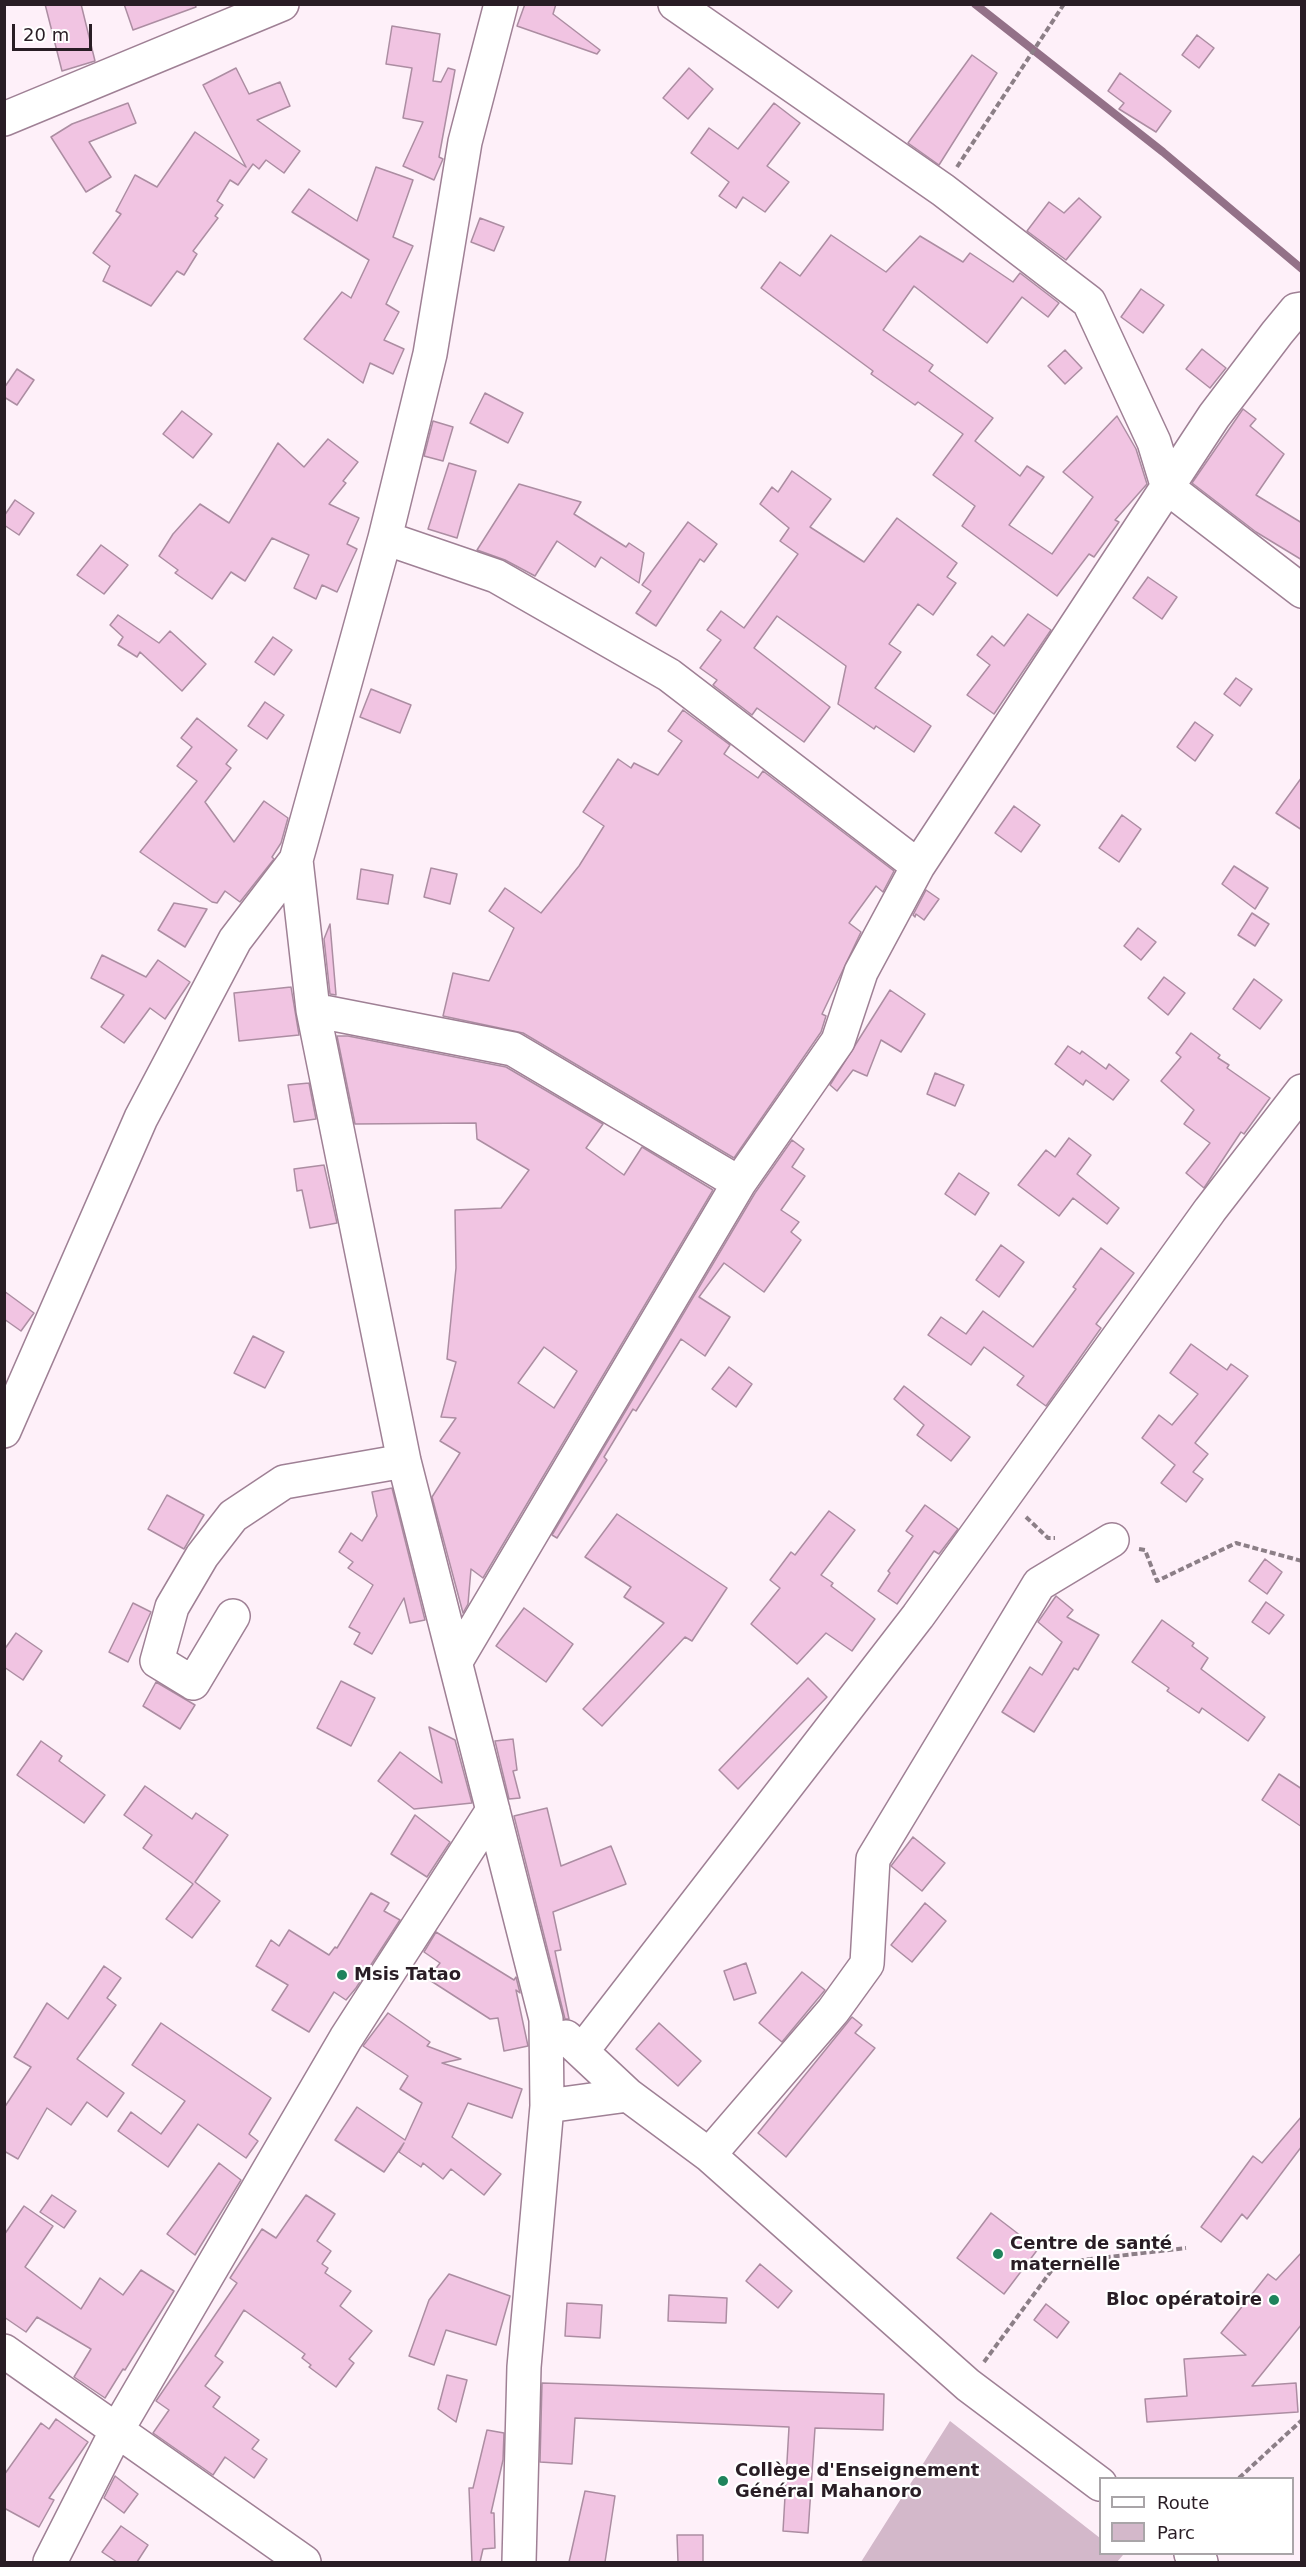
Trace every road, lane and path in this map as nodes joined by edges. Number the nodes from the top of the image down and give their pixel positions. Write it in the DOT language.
graph roads {
  1 [pos="282,4"];
  2 [pos="501,4"];
  3 [pos="675,4"];
  4 [pos="1064,4"];
  5 [pos="4,119"];
  6 [pos="943,190"];
  7 [pos="1302,309"];
  8 [pos="1168,488"];
  9 [pos="385,538"];
  10 [pos="1302,591"];
  11 [pos="296,860"];
  12 [pos="918,866"];
  13 [pos="313,1010"];
  14 [pos="1302,1091"];
  15 [pos="740,1183"];
  16 [pos="4,1431"];
  17 [pos="404,1461"];
  18 [pos="1004,1495"];
  19 [pos="1059,1538"];
  20 [pos="1112,1540"];
  21 [pos="1302,1561"];
  22 [pos="232,1616"];
  23 [pos="456,1661"];
  24 [pos="493,1810"];
  25 [pos="546,2019"];
  26 [pos="582,2051"];
  27 [pos="628,2095"];
  28 [pos="547,2106"];
  29 [pos="710,2156"];
  30 [pos="1186,2248"];
  31 [pos="4,2351"];
  32 [pos="968,2385"];
  33 [pos="1302,2420"];
  34 [pos="117,2430"];
  35 [pos="1240,2477"];
  36 [pos="1099,2483"];
  37 [pos="50,2562"];
  38 [pos="304,2562"];
  39 [pos="519,2562"];
  1 -- 5 [label="street"];
  2 -- 9 [label="street"];
  3 -- 6 [label="street"];
  4 -- 6 [label="path"];
  6 -- 8 [label="street"];
  7 -- 8 [label="street"];
  8 -- 10 [label="street"];
  8 -- 12 [label="street"];
  9 -- 11 [label="street"];
  9 -- 12 [label="street"];
  11 -- 13 [label="street"];
  11 -- 16 [label="street"];
  12 -- 15 [label="street"];
  13 -- 15 [label="street"];
  13 -- 17 [label="street"];
  14 -- 18 [label="street"];
  15 -- 23 [label="street"];
  17 -- 22 [label="street"];
  17 -- 23 [label="street"];
  18 -- 19 [label="path"];
  18 -- 26 [label="street"];
  20 -- 21 [label="path"];
  20 -- 29 [label="street"];
  23 -- 24 [label="street"];
  24 -- 25 [label="street"];
  24 -- 34 [label="street"];
  25 -- 26 [label="street"];
  25 -- 28 [label="street"];
  26 -- 27 [label="street"];
  27 -- 28 [label="street"];
  27 -- 29 [label="street"];
  28 -- 39 [label="street"];
  29 -- 32 [label="street"];
  30 -- 32 [label="path"];
  31 -- 34 [label="street"];
  32 -- 36 [label="street"];
  33 -- 35 [label="path"];
  34 -- 37 [label="street"];
  34 -- 38 [label="street"];
}
